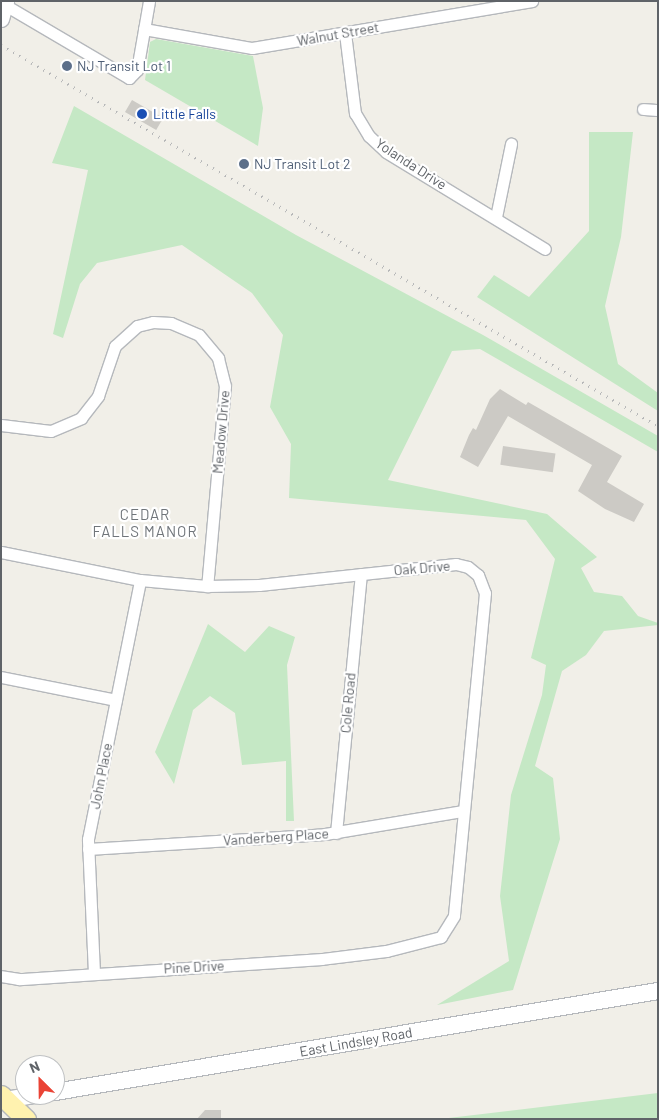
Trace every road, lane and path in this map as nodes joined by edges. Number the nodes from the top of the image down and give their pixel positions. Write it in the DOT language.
graph roads {
  1 [pos="150,1"];
  2 [pos="532,1"];
  3 [pos="4,8"];
  4 [pos="144,29"];
  5 [pos="345,33"];
  6 [pos="643,109"];
  7 [pos="658,110"];
  8 [pos="511,144"];
  9 [pos="496,217"];
  10 [pos="545,249"];
  11 [pos="1,425"];
  12 [pos="1,552"];
  13 [pos="361,574"];
  14 [pos="140,580"];
  15 [pos="207,586"];
  16 [pos="1,677"];
  17 [pos="116,700"];
  18 [pos="463,811"];
  19 [pos="336,833"];
  20 [pos="88,849"];
  21 [pos="386,951"];
  22 [pos="94,973"];
  23 [pos="1,976"];
  24 [pos="658,991"];
  25 [pos="65,1090"];
  26 [pos="3,1099"];
  27 [pos="26,1119"];
  1 -- 4 [label="street"];
  2 -- 5 [label="street, Walnut Street"];
  3 -- 4 [label="street"];
  4 -- 5 [label="street, Walnut Street"];
  5 -- 9 [label="street, Yolanda Drive"];
  6 -- 7 [label="street"];
  8 -- 9 [label="street"];
  9 -- 10 [label="street, Yolanda Drive"];
  11 -- 15 [label="street, Meadow Drive"];
  12 -- 14 [label="street, Oak Drive"];
  13 -- 15 [label="street, Oak Drive"];
  13 -- 18 [label="street, Oak Drive"];
  13 -- 19 [label="street, Cole Road"];
  14 -- 15 [label="street, Oak Drive"];
  14 -- 17 [label="street, John Place"];
  16 -- 17 [label="street"];
  17 -- 20 [label="street, John Place"];
  18 -- 19 [label="street, Vanderberg Place"];
  18 -- 21 [label="street, Oak Drive"];
  19 -- 20 [label="street, Vanderberg Place"];
  20 -- 22 [label="street, John Place"];
  21 -- 22 [label="street, Pine Drive"];
  22 -- 23 [label="street, Pine Drive"];
  24 -- 25 [label="main road, East Lindsley Road"];
  26 -- 27 [label="main road"];
}
